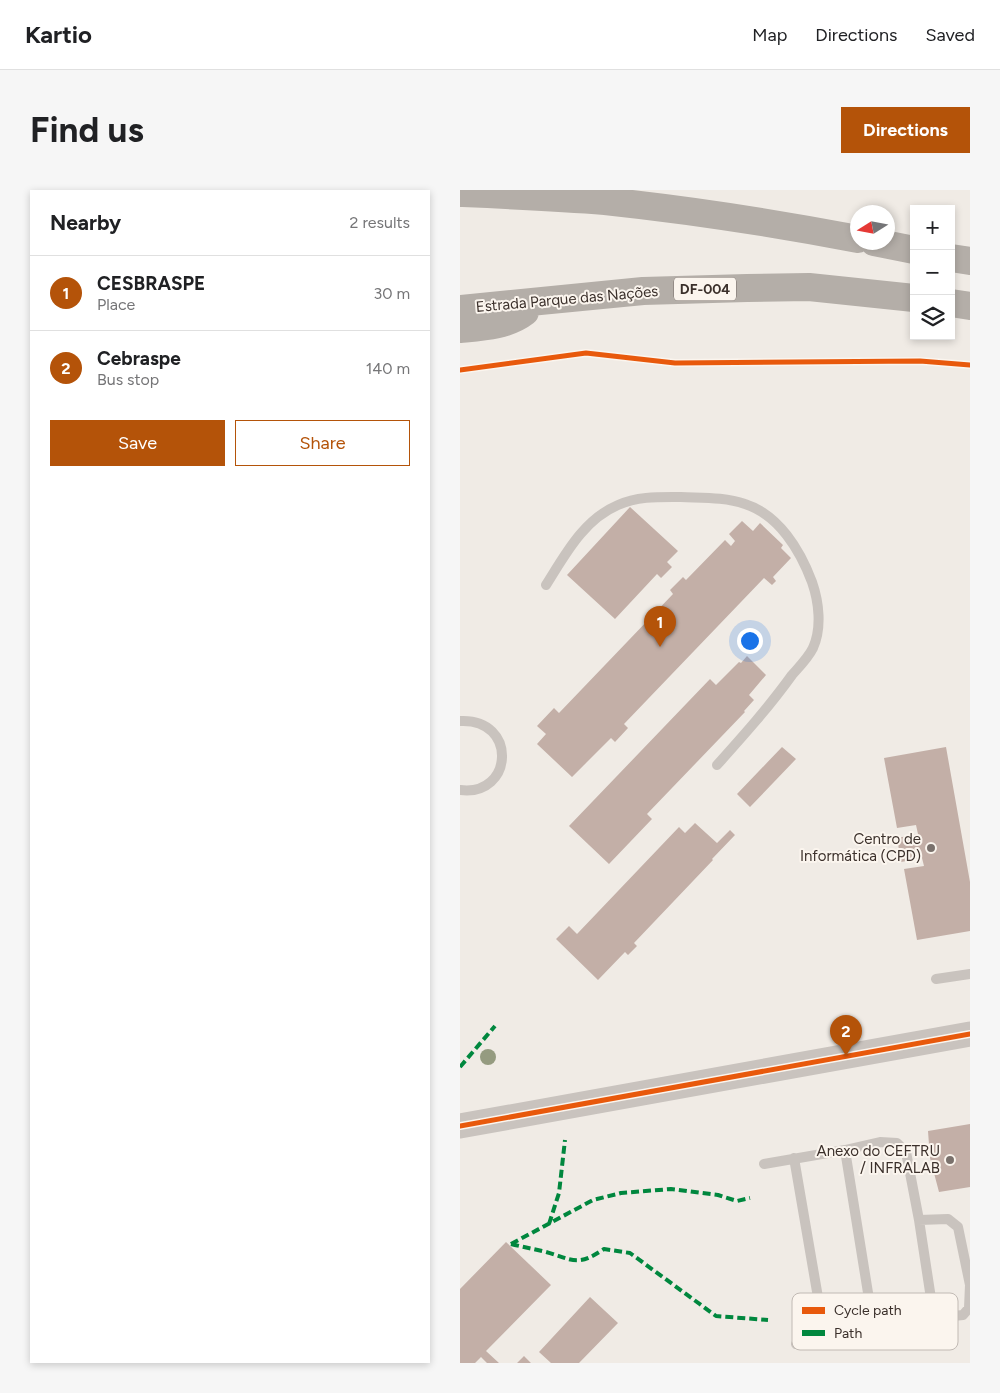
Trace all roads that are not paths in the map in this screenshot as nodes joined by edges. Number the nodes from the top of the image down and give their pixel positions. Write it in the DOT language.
graph roads {
  1 [pos="460,193"];
  2 [pos="850,238"];
  3 [pos="895,246"];
  4 [pos="910,249"];
  5 [pos="955,259"];
  6 [pos="970,261"];
  7 [pos="910,298"];
  8 [pos="538,301"];
  9 [pos="955,304"];
  10 [pos="970,306"];
  11 [pos="460,309"];
  12 [pos="460,329"];
  13 [pos="546,585"];
  14 [pos="460,721"];
  15 [pos="717,765"];
  16 [pos="460,790"];
  17 [pos="970,974"];
  18 [pos="936,980"];
  19 [pos="970,1034"];
  20 [pos="460,1126"];
  21 [pos="845,1150"];
  22 [pos="794,1158"];
  23 [pos="764,1164"];
  24 [pos="919,1220"];
  25 [pos="817,1293"];
  26 [pos="868,1293"];
  27 [pos="930,1293"];
  28 [pos="958,1315"];
  1 -- 2 [label="highway"];
  3 -- 4 [label="highway"];
  5 -- 6 [label="highway"];
  7 -- 8 [label="highway, Estrada Parque das Nações / DF-004"];
  8 -- 11 [label="highway, Estrada Parque das Nações / DF-004"];
  8 -- 12 [label="highway"];
  9 -- 10 [label="highway"];
  13 -- 15 [label="lane"];
  14 -- 16 [label="lane"];
  17 -- 18 [label="lane"];
  19 -- 20 [label="street"];
  21 -- 22 [label="lane"];
  21 -- 24 [label="lane"];
  21 -- 26 [label="lane"];
  22 -- 23 [label="lane"];
  22 -- 25 [label="lane"];
  24 -- 27 [label="lane"];
  24 -- 28 [label="lane"];
}
